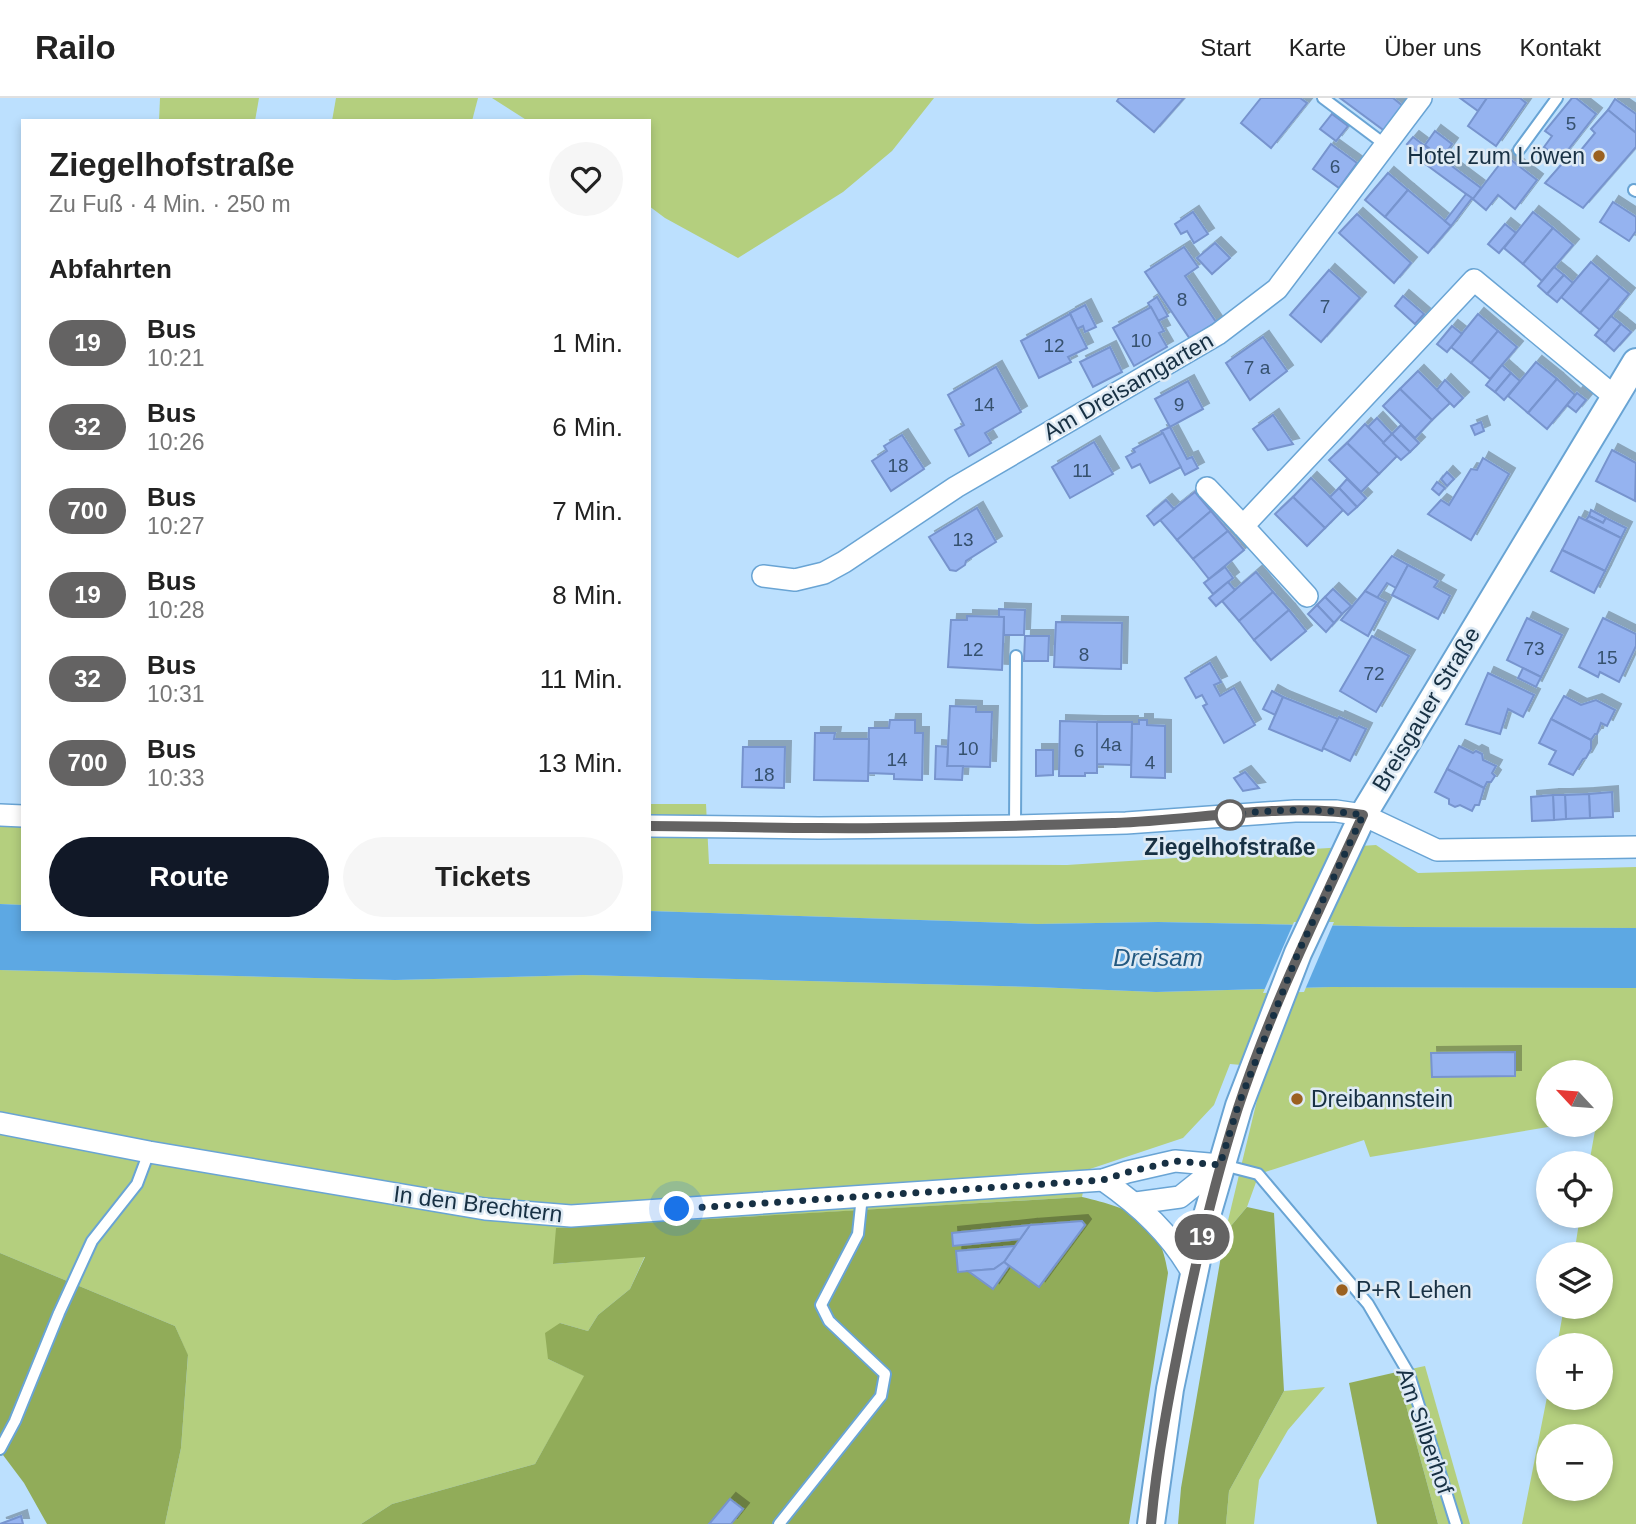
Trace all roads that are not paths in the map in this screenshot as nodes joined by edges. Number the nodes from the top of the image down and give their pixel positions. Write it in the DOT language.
graph roads {
  1 [pos="1323,98"];
  2 [pos="1421,98"];
  3 [pos="1557,98"];
  4 [pos="1387,146"];
  5 [pos="1519,150"];
  6 [pos="1636,362"];
  7 [pos="1615,397"];
  8 [pos="1207,488"];
  9 [pos="1243,526"];
  10 [pos="763,576"];
  11 [pos="1307,596"];
  12 [pos="1016,656"];
  13 [pos="0,815"];
  14 [pos="1363,815"];
  15 [pos="21,816"];
  16 [pos="651,826"];
  17 [pos="1015,826"];
  18 [pos="1636,848"];
  19 [pos="0,1124"];
  20 [pos="149,1152"];
  21 [pos="1220,1165"];
  22 [pos="1103,1180"];
  23 [pos="862,1196"];
  24 [pos="1136,1203"];
  25 [pos="1193,1274"];
  26 [pos="0,1449"];
  27 [pos="779,1524"];
  28 [pos="1151,1524"];
  29 [pos="1456,1524"];
  1 -- 4 [label="lane"];
  2 -- 4 [label="street, Am Dreisamgarten"];
  3 -- 5 [label="lane"];
  4 -- 10 [label="street, Am Dreisamgarten"];
  6 -- 7 [label="street, Breisgauer Straße"];
  7 -- 9 [label="street"];
  7 -- 14 [label="street, Breisgauer Straße"];
  8 -- 9 [label="street"];
  9 -- 11 [label="street"];
  12 -- 17 [label="lane"];
  13 -- 15 [label="street"];
  14 -- 17 [label="street"];
  14 -- 18 [label="street"];
  14 -- 21 [label="street, Breisgauer Straße"];
  16 -- 17 [label="street"];
  19 -- 20 [label="street, In den Brechtern"];
  20 -- 23 [label="street, In den Brechtern"];
  20 -- 26 [label="lane"];
  21 -- 22 [label="street, In den Brechtern"];
  21 -- 24 [label="street"];
  21 -- 25 [label="street, Breisgauer Straße"];
  21 -- 29 [label="lane, Am Silberhof"];
  22 -- 23 [label="street, In den Brechtern"];
  22 -- 24 [label="street"];
  23 -- 27 [label="lane"];
  24 -- 25 [label="street"];
  25 -- 28 [label="street, Breisgauer Straße"];
}
